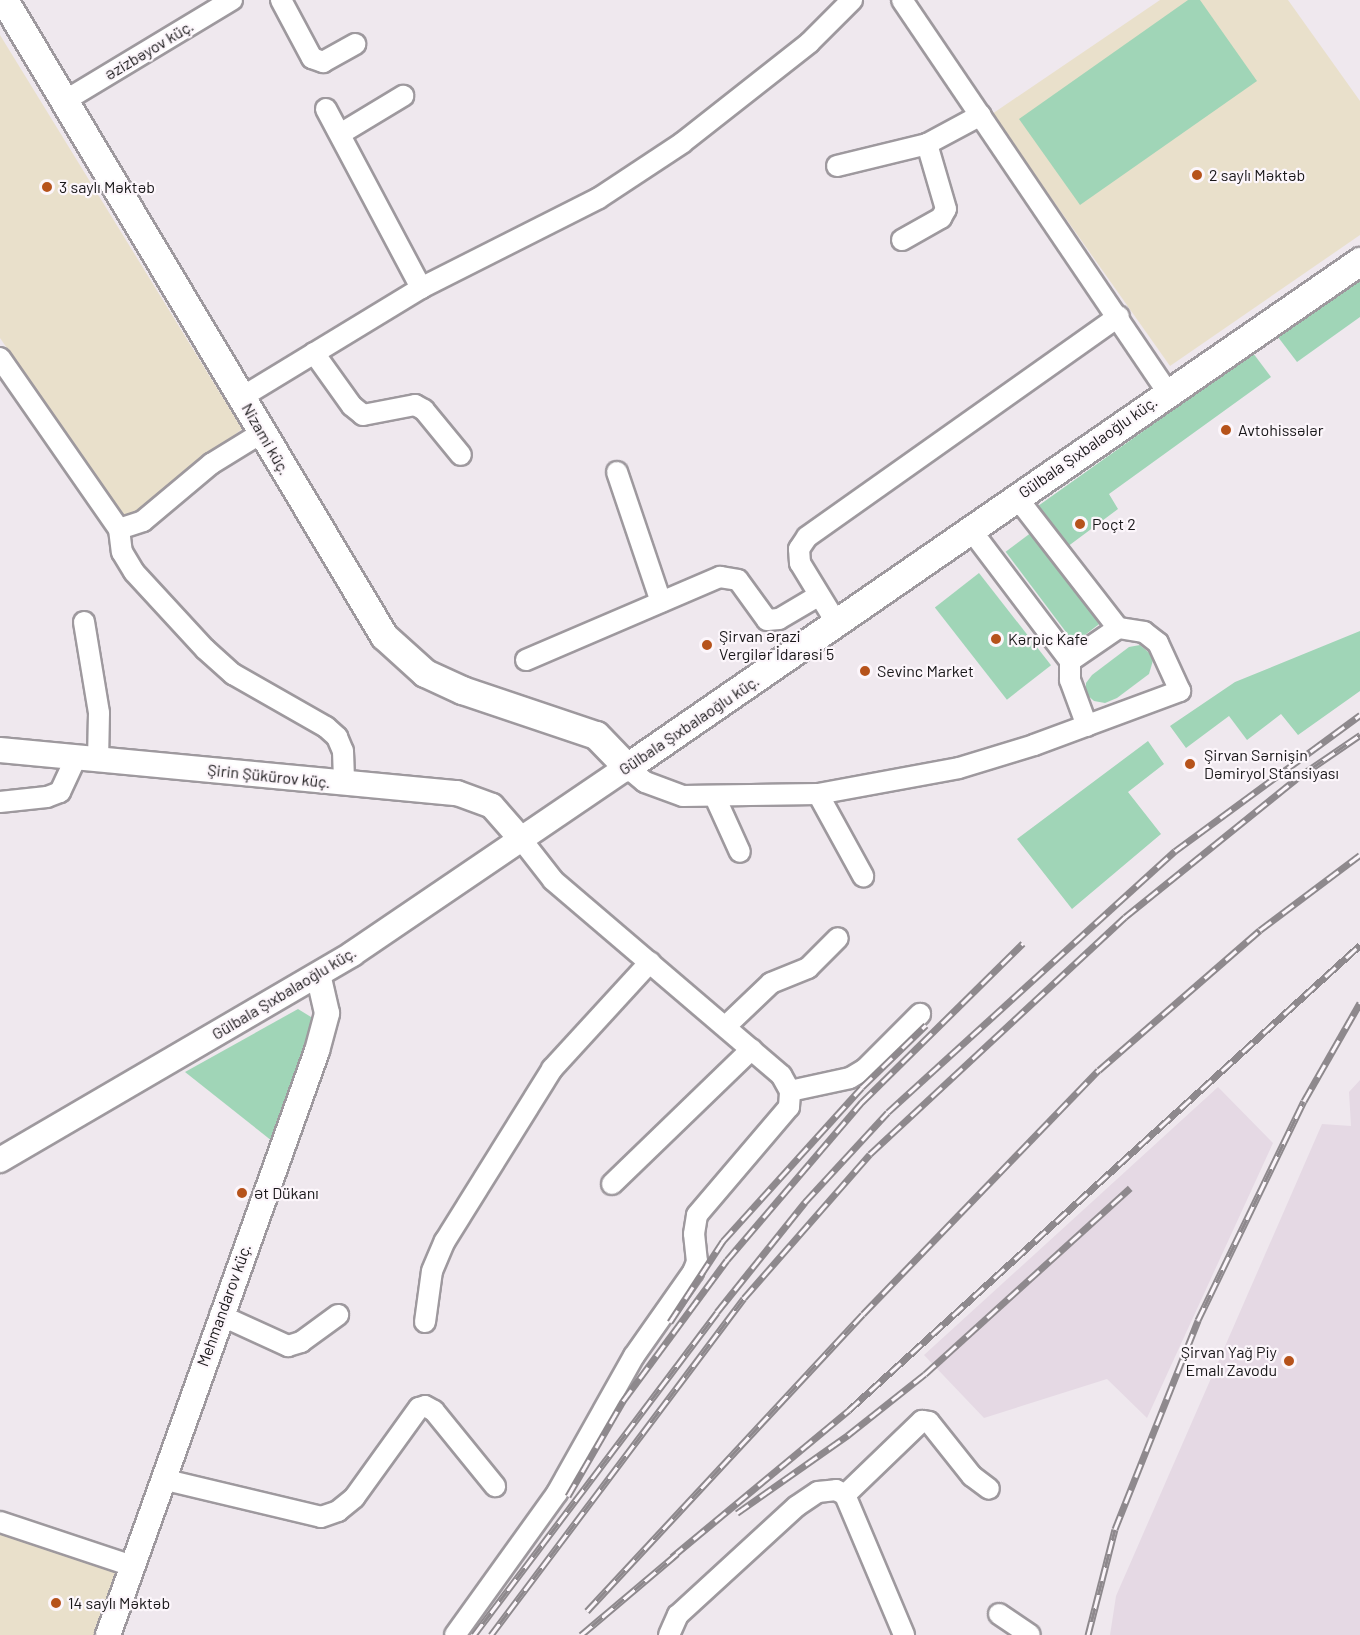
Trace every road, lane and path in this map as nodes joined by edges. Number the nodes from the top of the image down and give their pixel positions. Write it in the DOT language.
graph roads {
  1 [pos="4,0"];
  2 [pos="232,0"];
  3 [pos="281,0"];
  4 [pos="852,0"];
  5 [pos="902,0"];
  6 [pos="355,44"];
  7 [pos="403,96"];
  8 [pos="66,100"];
  9 [pos="326,109"];
  10 [pos="981,115"];
  11 [pos="340,134"];
  12 [pos="927,144"];
  13 [pos="837,166"];
  14 [pos="902,240"];
  15 [pos="1360,261"];
  16 [pos="421,288"];
  17 [pos="1119,316"];
  18 [pos="314,353"];
  19 [pos="0,358"];
  20 [pos="1167,392"];
  21 [pos="242,397"];
  22 [pos="262,432"];
  23 [pos="461,455"];
  24 [pos="616,472"];
  25 [pos="1017,498"];
  26 [pos="120,529"];
  27 [pos="971,530"];
  28 [pos="818,596"];
  29 [pos="661,602"];
  30 [pos="84,622"];
  31 [pos="836,622"];
  32 [pos="1118,628"];
  33 [pos="526,660"];
  34 [pos="1070,662"];
  35 [pos="1087,726"];
  36 [pos="0,750"];
  37 [pos="87,758"];
  38 [pos="627,767"];
  39 [pos="344,783"];
  40 [pos="818,794"];
  41 [pos="715,797"];
  42 [pos="0,802"];
  43 [pos="521,839"];
  44 [pos="740,852"];
  45 [pos="863,876"];
  46 [pos="838,938"];
  47 [pos="650,962"];
  48 [pos="318,975"];
  49 [pos="920,1014"];
  50 [pos="726,1026"];
  51 [pos="752,1049"];
  52 [pos="790,1091"];
  53 [pos="0,1160"];
  54 [pos="612,1184"];
  55 [pos="220,1315"];
  56 [pos="338,1315"];
  57 [pos="425,1322"];
  58 [pos="162,1479"];
  59 [pos="495,1486"];
  60 [pos="989,1489"];
  61 [pos="845,1495"];
  62 [pos="0,1522"];
  63 [pos="132,1566"];
  64 [pos="999,1614"];
  65 [pos="108,1635"];
  66 [pos="455,1635"];
  67 [pos="669,1635"];
  68 [pos="904,1635"];
  69 [pos="1030,1635"];
  1 -- 8 [label="main road, Nizami küç."];
  2 -- 8 [label="street, Əzizbəyov küç."];
  3 -- 6 [label="street"];
  4 -- 16 [label="street"];
  5 -- 10 [label="street"];
  7 -- 11 [label="street"];
  8 -- 21 [label="main road, Nizami küç."];
  9 -- 11 [label="street"];
  10 -- 12 [label="street"];
  10 -- 17 [label="street"];
  11 -- 16 [label="street"];
  12 -- 13 [label="street"];
  12 -- 14 [label="street"];
  15 -- 20 [label="main road, Gülbala Şıxbalaoğlu küç."];
  16 -- 18 [label="street"];
  17 -- 20 [label="street"];
  17 -- 28 [label="street"];
  18 -- 21 [label="street"];
  18 -- 23 [label="street"];
  19 -- 26 [label="street"];
  20 -- 25 [label="main road, Gülbala Şıxbalaoğlu küç."];
  21 -- 22 [label="main road, Nizami küç."];
  22 -- 26 [label="street"];
  22 -- 38 [label="main road, Nizami küç."];
  24 -- 29 [label="street"];
  25 -- 27 [label="main road, Gülbala Şıxbalaoğlu küç."];
  25 -- 32 [label="street"];
  26 -- 39 [label="street"];
  27 -- 31 [label="main road, Gülbala Şıxbalaoğlu küç."];
  27 -- 34 [label="street"];
  28 -- 29 [label="street"];
  28 -- 31 [label="street"];
  29 -- 33 [label="street"];
  30 -- 37 [label="street"];
  31 -- 38 [label="main road, Gülbala Şıxbalaoğlu küç."];
  32 -- 34 [label="street"];
  32 -- 35 [label="street"];
  34 -- 35 [label="street"];
  35 -- 40 [label="street"];
  36 -- 37 [label="street, Şirin Şükürov küç."];
  37 -- 39 [label="street, Şirin Şükürov küç."];
  37 -- 42 [label="street"];
  38 -- 41 [label="street"];
  38 -- 43 [label="street, Gülbala Şıxbalaoğlu küç."];
  39 -- 43 [label="street, Şirin Şükürov küç."];
  40 -- 41 [label="street"];
  40 -- 45 [label="street"];
  41 -- 44 [label="street"];
  43 -- 47 [label="street"];
  43 -- 48 [label="street, Gülbala Şıxbalaoğlu küç."];
  46 -- 50 [label="street"];
  47 -- 50 [label="street"];
  47 -- 57 [label="street"];
  48 -- 53 [label="street, Gülbala Şıxbalaoğlu küç."];
  48 -- 55 [label="street, Mehmandarov küç."];
  49 -- 52 [label="street"];
  50 -- 51 [label="street"];
  51 -- 52 [label="street"];
  51 -- 54 [label="street"];
  52 -- 66 [label="street"];
  55 -- 56 [label="street"];
  55 -- 58 [label="street, Mehmandarov küç."];
  58 -- 59 [label="street"];
  58 -- 63 [label="street, Mehmandarov küç."];
  60 -- 61 [label="street"];
  61 -- 67 [label="street"];
  61 -- 68 [label="street"];
  62 -- 63 [label="street"];
  63 -- 65 [label="street, Mehmandarov küç."];
  64 -- 69 [label="street"];
}
